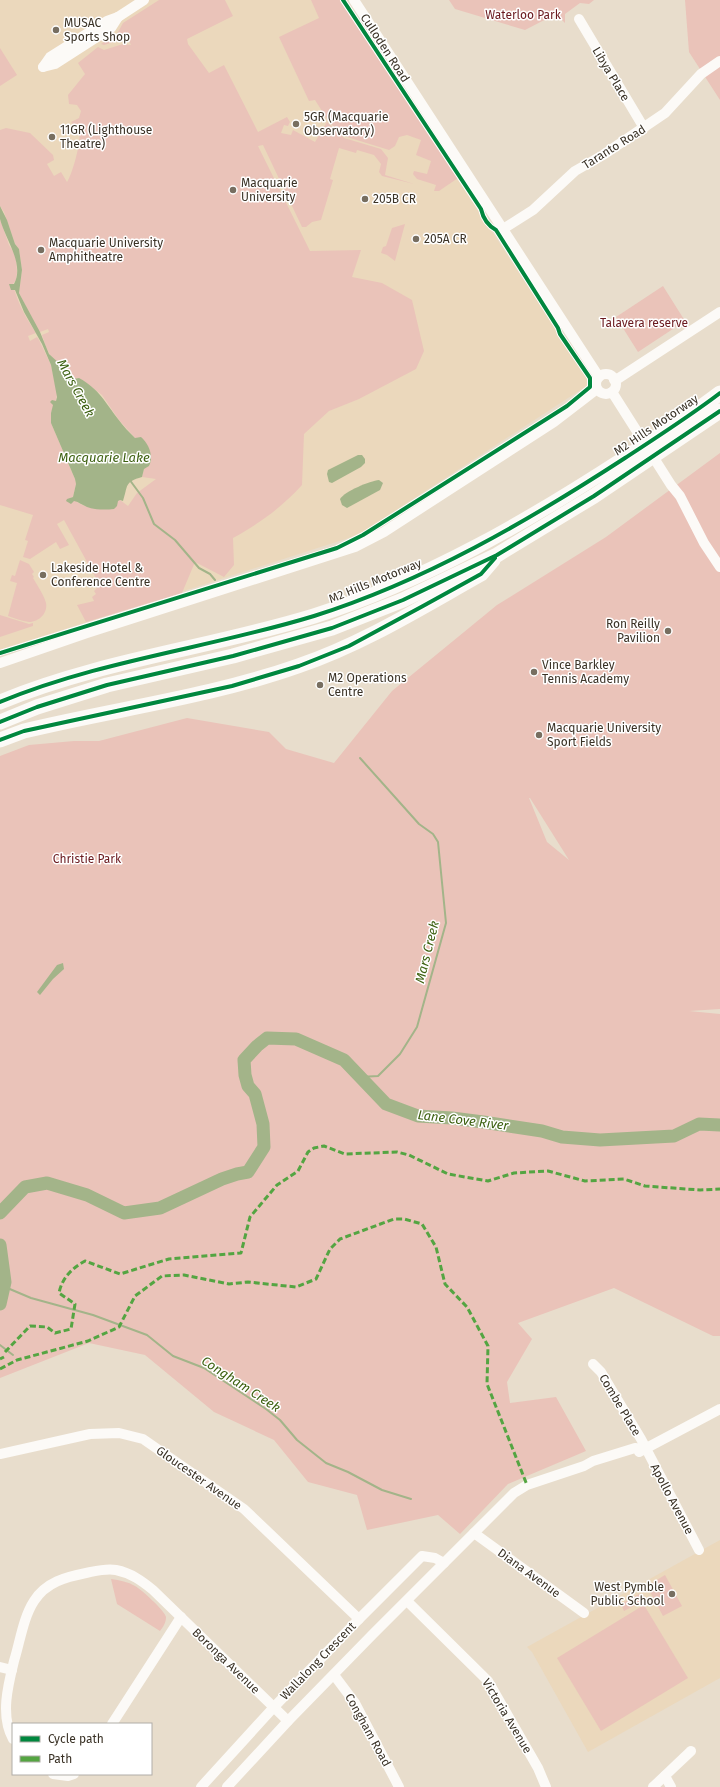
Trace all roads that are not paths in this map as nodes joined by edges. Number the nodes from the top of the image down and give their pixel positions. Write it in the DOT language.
graph roads {
  1 [pos="144,0"];
  2 [pos="354,0"];
  3 [pos="118,17"];
  4 [pos="579,19"];
  5 [pos="720,61"];
  6 [pos="644,128"];
  7 [pos="503,229"];
  8 [pos="720,312"];
  9 [pos="599,377"];
  10 [pos="614,380"];
  11 [pos="597,389"];
  12 [pos="612,392"];
  13 [pos="720,393"];
  14 [pos="720,411"];
  15 [pos="497,555"];
  16 [pos="720,567"];
  17 [pos="0,663"];
  18 [pos="0,702"];
  19 [pos="0,722"];
  20 [pos="0,740"];
  21 [pos="593,1364"];
  22 [pos="720,1409"];
  23 [pos="643,1449"];
  24 [pos="0,1454"];
  25 [pos="474,1533"];
  26 [pos="699,1550"];
  27 [pos="444,1564"];
  28 [pos="407,1601"];
  29 [pos="584,1613"];
  30 [pos="181,1617"];
  31 [pos="359,1619"];
  32 [pos="0,1667"];
  33 [pos="12,1670"];
  34 [pos="334,1675"];
  35 [pos="274,1707"];
  36 [pos="288,1721"];
  37 [pos="113,1723"];
  38 [pos="12,1736"];
  39 [pos="691,1751"];
  40 [pos="60,1775"];
  41 [pos="71,1775"];
  42 [pos="665,1776"];
  43 [pos="201,1787"];
  44 [pos="227,1787"];
  45 [pos="400,1787"];
  46 [pos="546,1787"];
  47 [pos="653,1787"];
  48 [pos="672,1787"];
  1 -- 3 [label="street"];
  2 -- 7 [label="street, Culloden Road"];
  3 -- 3 [label="street"];
  4 -- 6 [label="street, Libya Place"];
  5 -- 6 [label="street, Taranto Road"];
  6 -- 7 [label="street, Taranto Road"];
  7 -- 9 [label="street, Culloden Road"];
  8 -- 10 [label="street"];
  9 -- 10 [label="street"];
  9 -- 11 [label="street"];
  10 -- 12 [label="street"];
  11 -- 12 [label="street"];
  11 -- 17 [label="street"];
  12 -- 16 [label="street"];
  13 -- 18 [label="highway, M2 Hills Motorway"];
  14 -- 15 [label="highway, M2 Hills Motorway"];
  15 -- 19 [label="highway, M2 Hills Motorway"];
  15 -- 20 [label="highway"];
  21 -- 23 [label="street, Combe Place"];
  22 -- 23 [label="street, Wallalong Crescent"];
  23 -- 25 [label="street, Wallalong Crescent"];
  23 -- 26 [label="street, Apollo Avenue"];
  24 -- 31 [label="street, Gloucester Avenue"];
  25 -- 27 [label="street, Wallalong Crescent"];
  25 -- 29 [label="street, Diana Avenue"];
  27 -- 28 [label="street, Wallalong Crescent"];
  27 -- 31 [label="street, Wallalong Crescent"];
  28 -- 34 [label="street, Wallalong Crescent"];
  28 -- 46 [label="street, Victoria Avenue"];
  30 -- 33 [label="street, Boronga Avenue"];
  30 -- 35 [label="street, Boronga Avenue"];
  30 -- 37 [label="street, Boronga Avenue"];
  31 -- 35 [label="street, Wallalong Crescent"];
  32 -- 33 [label="street"];
  33 -- 38 [label="street, Boronga Avenue"];
  34 -- 36 [label="street, Wallalong Crescent"];
  34 -- 45 [label="street, Congham Road"];
  35 -- 36 [label="street, Boronga Avenue"];
  35 -- 43 [label="street, Wallalong Crescent"];
  36 -- 44 [label="street, Wallalong Crescent"];
  39 -- 42 [label="street"];
  40 -- 41 [label="street"];
  42 -- 47 [label="street"];
  42 -- 48 [label="street"];
}
